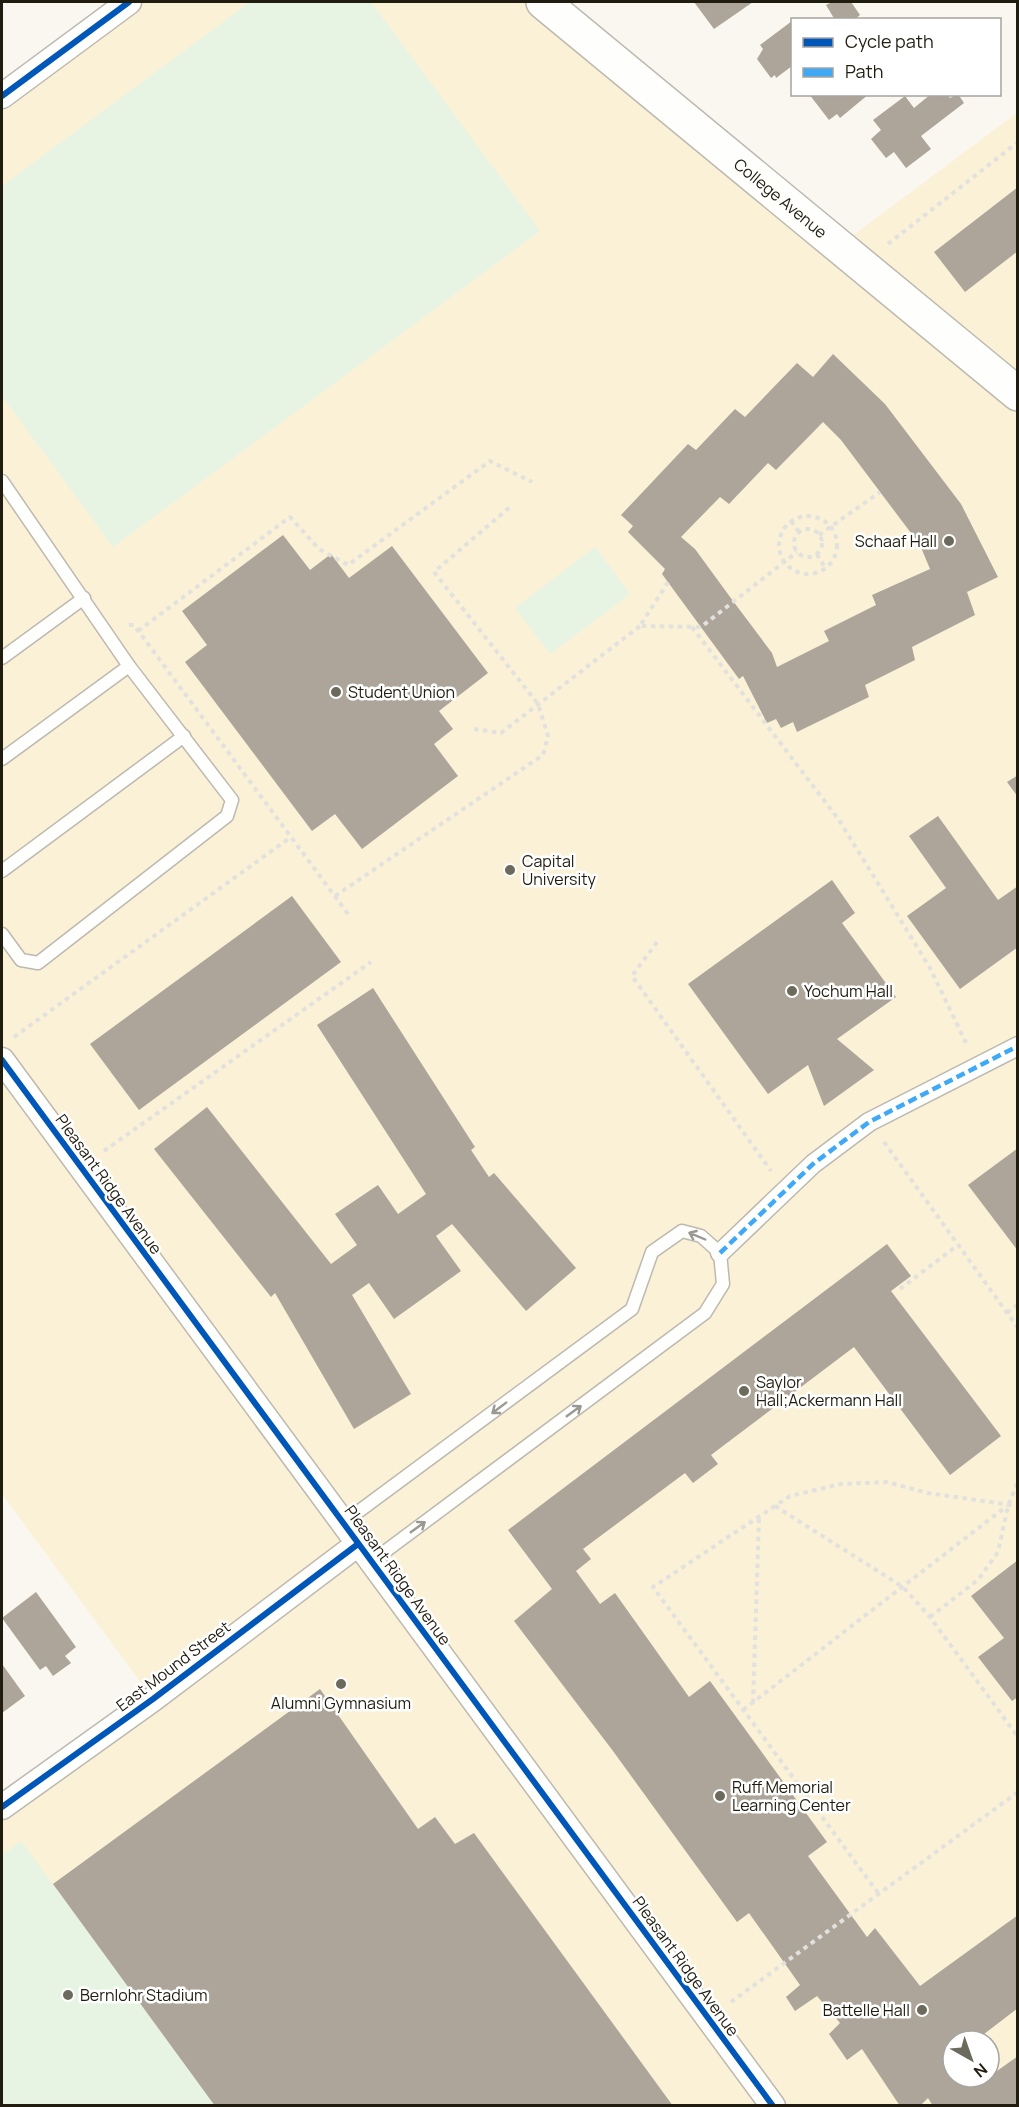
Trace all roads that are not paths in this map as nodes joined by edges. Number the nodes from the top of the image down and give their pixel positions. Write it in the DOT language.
graph roads {
  1 [pos="129,2"];
  2 [pos="543,2"];
  3 [pos="2,96"];
  4 [pos="1017,394"];
  5 [pos="2,481"];
  6 [pos="84,598"];
  7 [pos="2,658"];
  8 [pos="129,666"];
  9 [pos="184,736"];
  10 [pos="2,759"];
  11 [pos="2,871"];
  12 [pos="2,934"];
  13 [pos="1017,1046"];
  14 [pos="6,1050"];
  15 [pos="720,1253"];
  16 [pos="343,1523"];
  17 [pos="364,1553"];
  18 [pos="2,1807"];
  19 [pos="773,2106"];
  1 -- 3 [label="street"];
  2 -- 4 [label="main road, College Avenue"];
  5 -- 6 [label="lane"];
  6 -- 7 [label="lane"];
  6 -- 8 [label="lane"];
  8 -- 9 [label="lane"];
  8 -- 10 [label="lane"];
  9 -- 11 [label="lane"];
  9 -- 12 [label="lane"];
  13 -- 15 [label="street"];
  14 -- 16 [label="street, Pleasant Ridge Avenue"];
  15 -- 16 [label="lane, one-way"];
  17 -- 15 [label="lane, one-way"];
  16 -- 17 [label="street, Pleasant Ridge Avenue"];
  17 -- 18 [label="street, East Mound Street"];
  17 -- 19 [label="street, Pleasant Ridge Avenue"];
}
